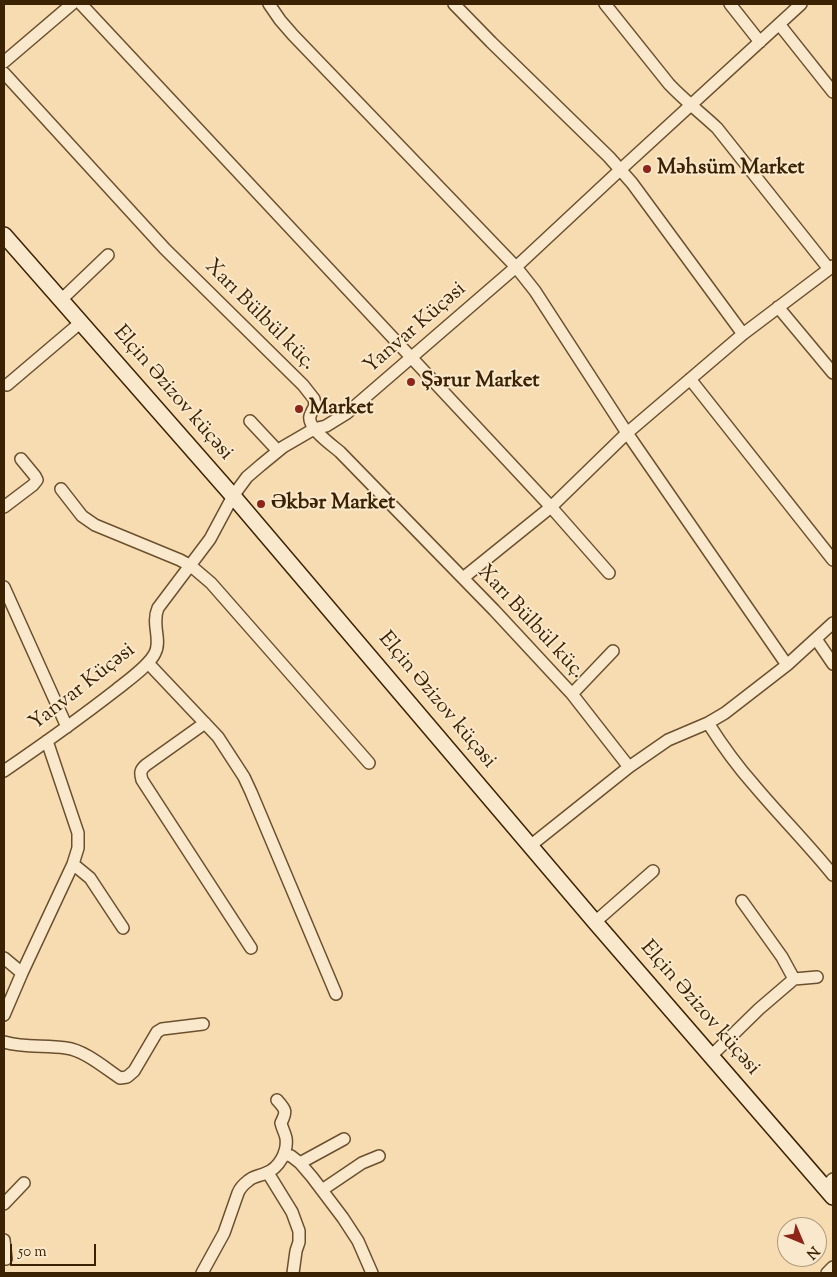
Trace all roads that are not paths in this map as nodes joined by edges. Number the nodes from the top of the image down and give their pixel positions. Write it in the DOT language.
graph roads {
  1 [pos="72,4"];
  2 [pos="81,4"];
  3 [pos="269,4"];
  4 [pos="454,4"];
  5 [pos="605,4"];
  6 [pos="730,4"];
  7 [pos="801,4"];
  8 [pos="779,24"];
  9 [pos="760,42"];
  10 [pos="4,62"];
  11 [pos="4,73"];
  12 [pos="833,92"];
  13 [pos="691,105"];
  14 [pos="620,170"];
  15 [pos="4,235"];
  16 [pos="108,255"];
  17 [pos="516,267"];
  18 [pos="831,267"];
  19 [pos="61,300"];
  20 [pos="778,307"];
  21 [pos="80,323"];
  22 [pos="743,334"];
  23 [pos="411,358"];
  24 [pos="833,374"];
  25 [pos="690,379"];
  26 [pos="7,385"];
  27 [pos="250,422"];
  28 [pos="314,429"];
  29 [pos="627,432"];
  30 [pos="278,451"];
  31 [pos="21,459"];
  32 [pos="61,489"];
  33 [pos="233,496"];
  34 [pos="4,507"];
  35 [pos="551,507"];
  36 [pos="833,560"];
  37 [pos="191,566"];
  38 [pos="609,573"];
  39 [pos="463,578"];
  40 [pos="4,587"];
  41 [pos="833,623"];
  42 [pos="816,639"];
  43 [pos="613,651"];
  44 [pos="148,663"];
  45 [pos="833,664"];
  46 [pos="787,665"];
  47 [pos="572,694"];
  48 [pos="205,723"];
  49 [pos="708,723"];
  50 [pos="67,727"];
  51 [pos="47,741"];
  52 [pos="369,763"];
  53 [pos="629,767"];
  54 [pos="4,771"];
  55 [pos="530,846"];
  56 [pos="73,864"];
  57 [pos="652,871"];
  58 [pos="833,876"];
  59 [pos="742,901"];
  60 [pos="595,922"];
  61 [pos="123,928"];
  62 [pos="251,948"];
  63 [pos="4,958"];
  64 [pos="22,972"];
  65 [pos="817,977"];
  66 [pos="794,979"];
  67 [pos="336,994"];
  68 [pos="4,1015"];
  69 [pos="203,1024"];
  70 [pos="4,1042"];
  71 [pos="711,1056"];
  72 [pos="277,1100"];
  73 [pos="344,1139"];
  74 [pos="284,1154"];
  75 [pos="379,1156"];
  76 [pos="300,1163"];
  77 [pos="268,1173"];
  78 [pos="24,1183"];
  79 [pos="830,1188"];
  80 [pos="322,1190"];
  81 [pos="4,1204"];
  82 [pos="4,1240"];
  83 [pos="6,1259"];
  84 [pos="833,1267"];
  85 [pos="202,1273"];
  86 [pos="293,1273"];
  87 [pos="372,1273"];
  88 [pos="827,1273"];
  1 -- 10 [label="street"];
  2 -- 23 [label="street"];
  3 -- 17 [label="street"];
  4 -- 14 [label="street"];
  5 -- 13 [label="street"];
  6 -- 9 [label="street"];
  7 -- 8 [label="street, Yanvar Küçəsi"];
  8 -- 9 [label="street, Yanvar Küçəsi"];
  8 -- 12 [label="street"];
  9 -- 13 [label="street, Yanvar Küçəsi"];
  11 -- 28 [label="street, Xarı Bülbül küç."];
  13 -- 14 [label="street, Yanvar Küçəsi"];
  13 -- 18 [label="street"];
  14 -- 17 [label="street, Yanvar Küçəsi"];
  14 -- 22 [label="street"];
  15 -- 19 [label="street, Elçin Əzizov küçəsi"];
  16 -- 19 [label="street"];
  17 -- 23 [label="street, Yanvar Küçəsi"];
  17 -- 29 [label="street"];
  18 -- 20 [label="street"];
  19 -- 21 [label="street, Elçin Əzizov küçəsi"];
  20 -- 22 [label="street"];
  20 -- 24 [label="street"];
  21 -- 26 [label="street"];
  21 -- 33 [label="street, Elçin Əzizov küçəsi"];
  22 -- 25 [label="street"];
  23 -- 28 [label="street, Yanvar Küçəsi"];
  23 -- 35 [label="street"];
  25 -- 29 [label="street"];
  25 -- 36 [label="street"];
  27 -- 30 [label="street"];
  28 -- 30 [label="street, Yanvar Küçəsi"];
  28 -- 39 [label="street, Xarı Bülbül küç."];
  29 -- 35 [label="street"];
  29 -- 46 [label="street"];
  30 -- 33 [label="street, Yanvar Küçəsi"];
  31 -- 34 [label="street"];
  32 -- 37 [label="street"];
  33 -- 37 [label="street, Yanvar Küçəsi"];
  33 -- 55 [label="street, Elçin Əzizov küçəsi"];
  35 -- 38 [label="street"];
  35 -- 39 [label="street"];
  37 -- 44 [label="street, Yanvar Küçəsi"];
  37 -- 52 [label="street"];
  39 -- 47 [label="street, Xarı Bülbül küç."];
  40 -- 50 [label="street"];
  41 -- 42 [label="street"];
  42 -- 45 [label="street"];
  42 -- 46 [label="street"];
  43 -- 47 [label="street"];
  44 -- 48 [label="street"];
  44 -- 50 [label="street, Yanvar Küçəsi"];
  46 -- 49 [label="street"];
  47 -- 53 [label="street, Xarı Bülbül küç."];
  48 -- 62 [label="street"];
  48 -- 67 [label="street"];
  49 -- 53 [label="street"];
  49 -- 58 [label="street"];
  50 -- 51 [label="street, Yanvar Küçəsi"];
  51 -- 54 [label="street, Yanvar Küçəsi"];
  51 -- 56 [label="street"];
  53 -- 55 [label="street"];
  55 -- 60 [label="street, Elçin Əzizov küçəsi"];
  56 -- 61 [label="street"];
  56 -- 64 [label="street"];
  57 -- 60 [label="street"];
  59 -- 66 [label="street"];
  60 -- 71 [label="street, Elçin Əzizov küçəsi"];
  63 -- 64 [label="street"];
  64 -- 68 [label="street"];
  65 -- 66 [label="street"];
  66 -- 71 [label="street"];
  69 -- 70 [label="street"];
  71 -- 79 [label="street, Elçin Əzizov küçəsi"];
  72 -- 74 [label="street"];
  73 -- 76 [label="street"];
  74 -- 76 [label="street"];
  74 -- 77 [label="street"];
  75 -- 80 [label="street"];
  76 -- 80 [label="street"];
  77 -- 85 [label="street"];
  77 -- 86 [label="street"];
  78 -- 81 [label="street"];
  80 -- 87 [label="street"];
  82 -- 83 [label="street"];
  84 -- 88 [label="street"];
}
